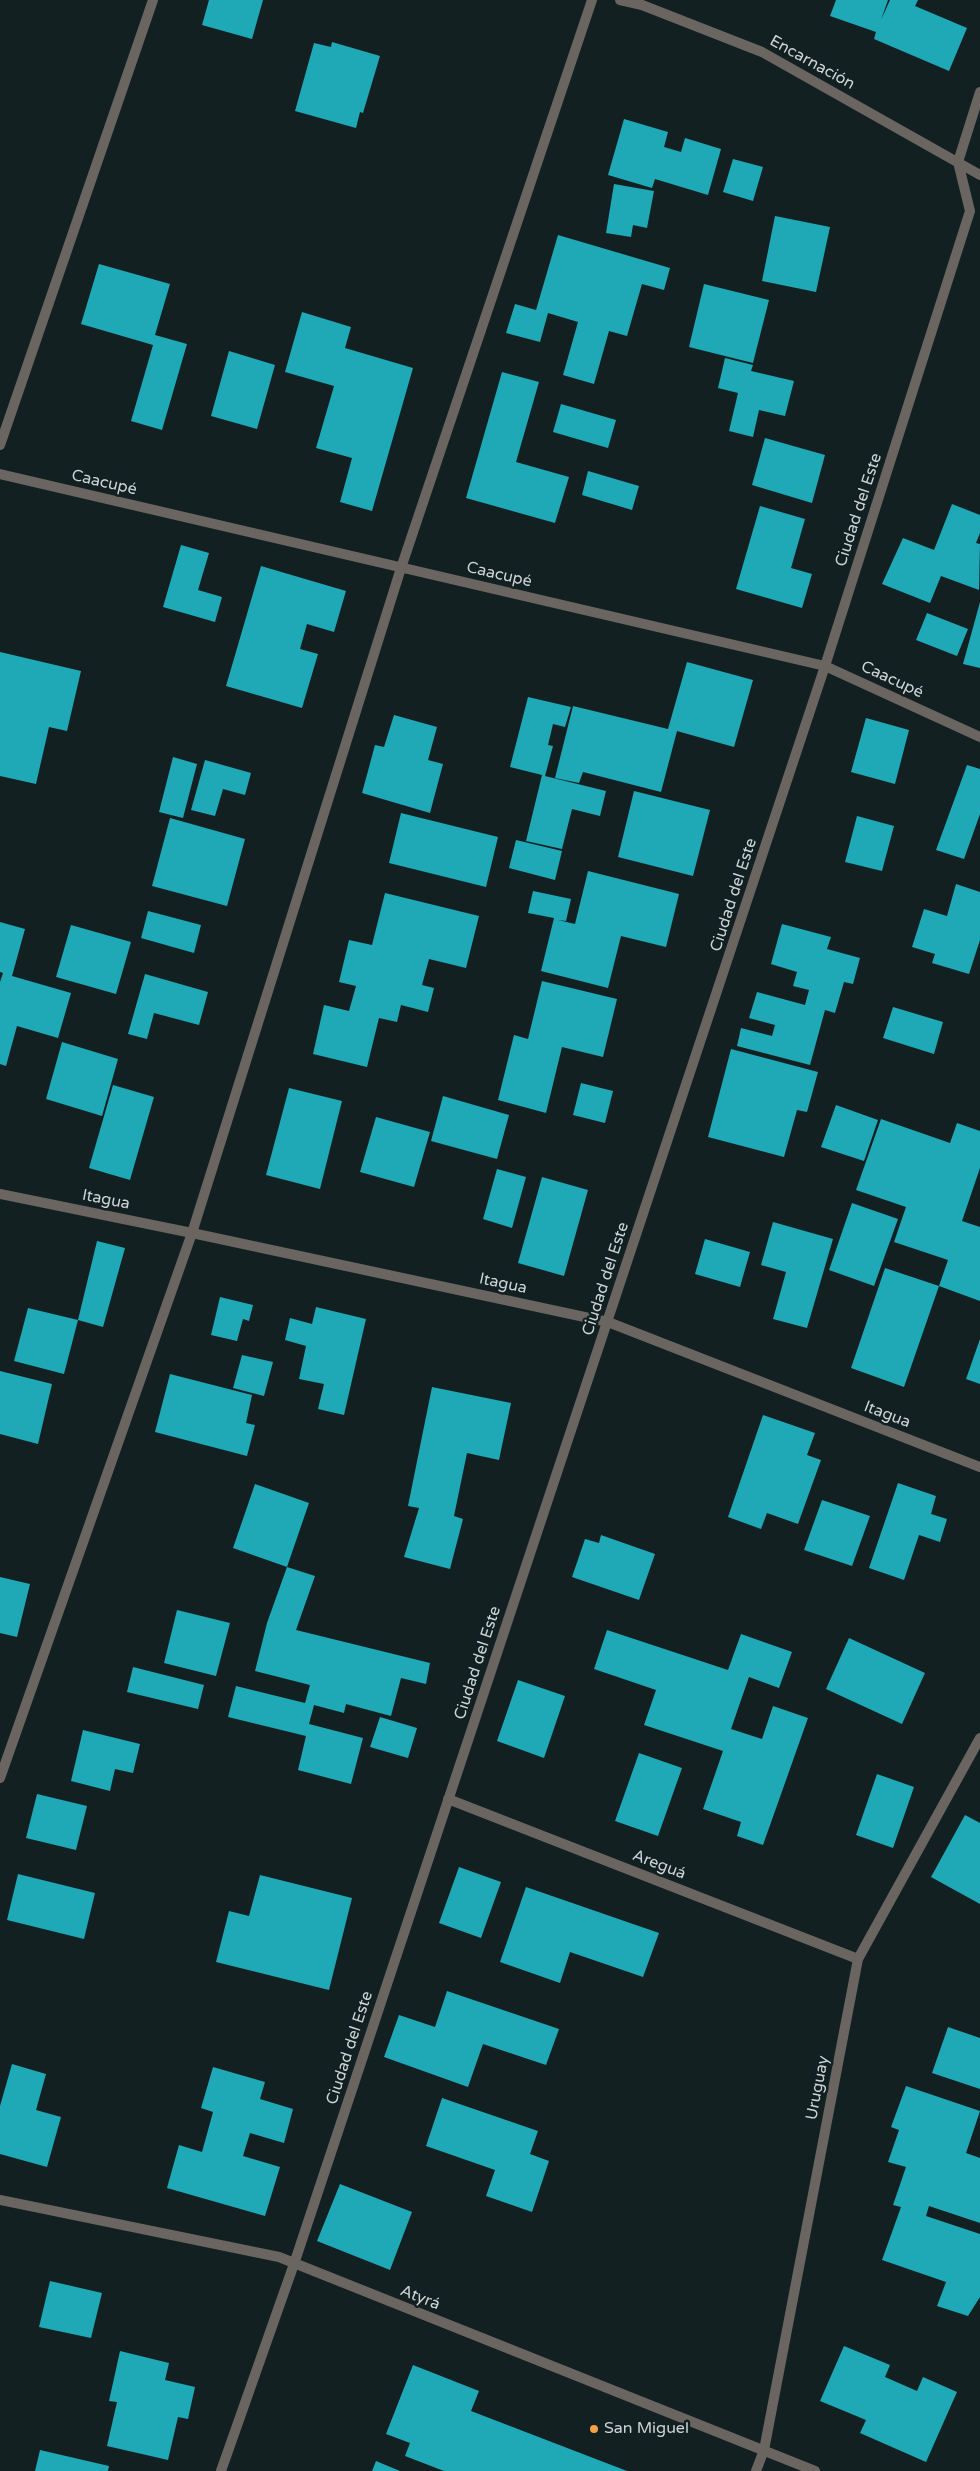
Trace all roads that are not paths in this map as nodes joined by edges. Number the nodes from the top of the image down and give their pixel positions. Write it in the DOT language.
graph roads {
  1 [pos="152,0"];
  2 [pos="592,0"];
  3 [pos="620,0"];
  4 [pos="980,92"];
  5 [pos="958,162"];
  6 [pos="980,175"];
  7 [pos="0,445"];
  8 [pos="0,474"];
  9 [pos="401,568"];
  10 [pos="825,666"];
  11 [pos="980,737"];
  12 [pos="0,1194"];
  13 [pos="192,1233"];
  14 [pos="608,1322"];
  15 [pos="980,1467"];
  16 [pos="980,1738"];
  17 [pos="0,1778"];
  18 [pos="448,1799"];
  19 [pos="858,1959"];
  20 [pos="0,2200"];
  21 [pos="294,2264"];
  22 [pos="764,2450"];
  23 [pos="221,2471"];
  24 [pos="756,2471"];
  25 [pos="815,2471"];
  1 -- 7 [label="street"];
  2 -- 9 [label="street"];
  3 -- 5 [label="street, Encarnación"];
  4 -- 5 [label="street"];
  5 -- 6 [label="street, Encarnación"];
  5 -- 10 [label="street, Ciudad del Este"];
  8 -- 9 [label="street, Caacupé"];
  9 -- 10 [label="street, Caacupé"];
  9 -- 13 [label="street"];
  10 -- 11 [label="street, Caacupé"];
  10 -- 14 [label="street, Ciudad del Este"];
  12 -- 13 [label="street, Itagua"];
  13 -- 14 [label="street, Itagua"];
  13 -- 17 [label="street"];
  14 -- 15 [label="street, Itagua"];
  14 -- 18 [label="street, Ciudad del Este"];
  16 -- 19 [label="street, Uruguay"];
  18 -- 19 [label="street, Areguá"];
  18 -- 21 [label="street, Ciudad del Este"];
  19 -- 22 [label="street, Uruguay"];
  20 -- 21 [label="street, Atyrá"];
  21 -- 22 [label="street, Atyrá"];
  21 -- 23 [label="street, Ciudad del Este"];
  22 -- 24 [label="street, Uruguay"];
  22 -- 25 [label="street, Atyrá"];
}
